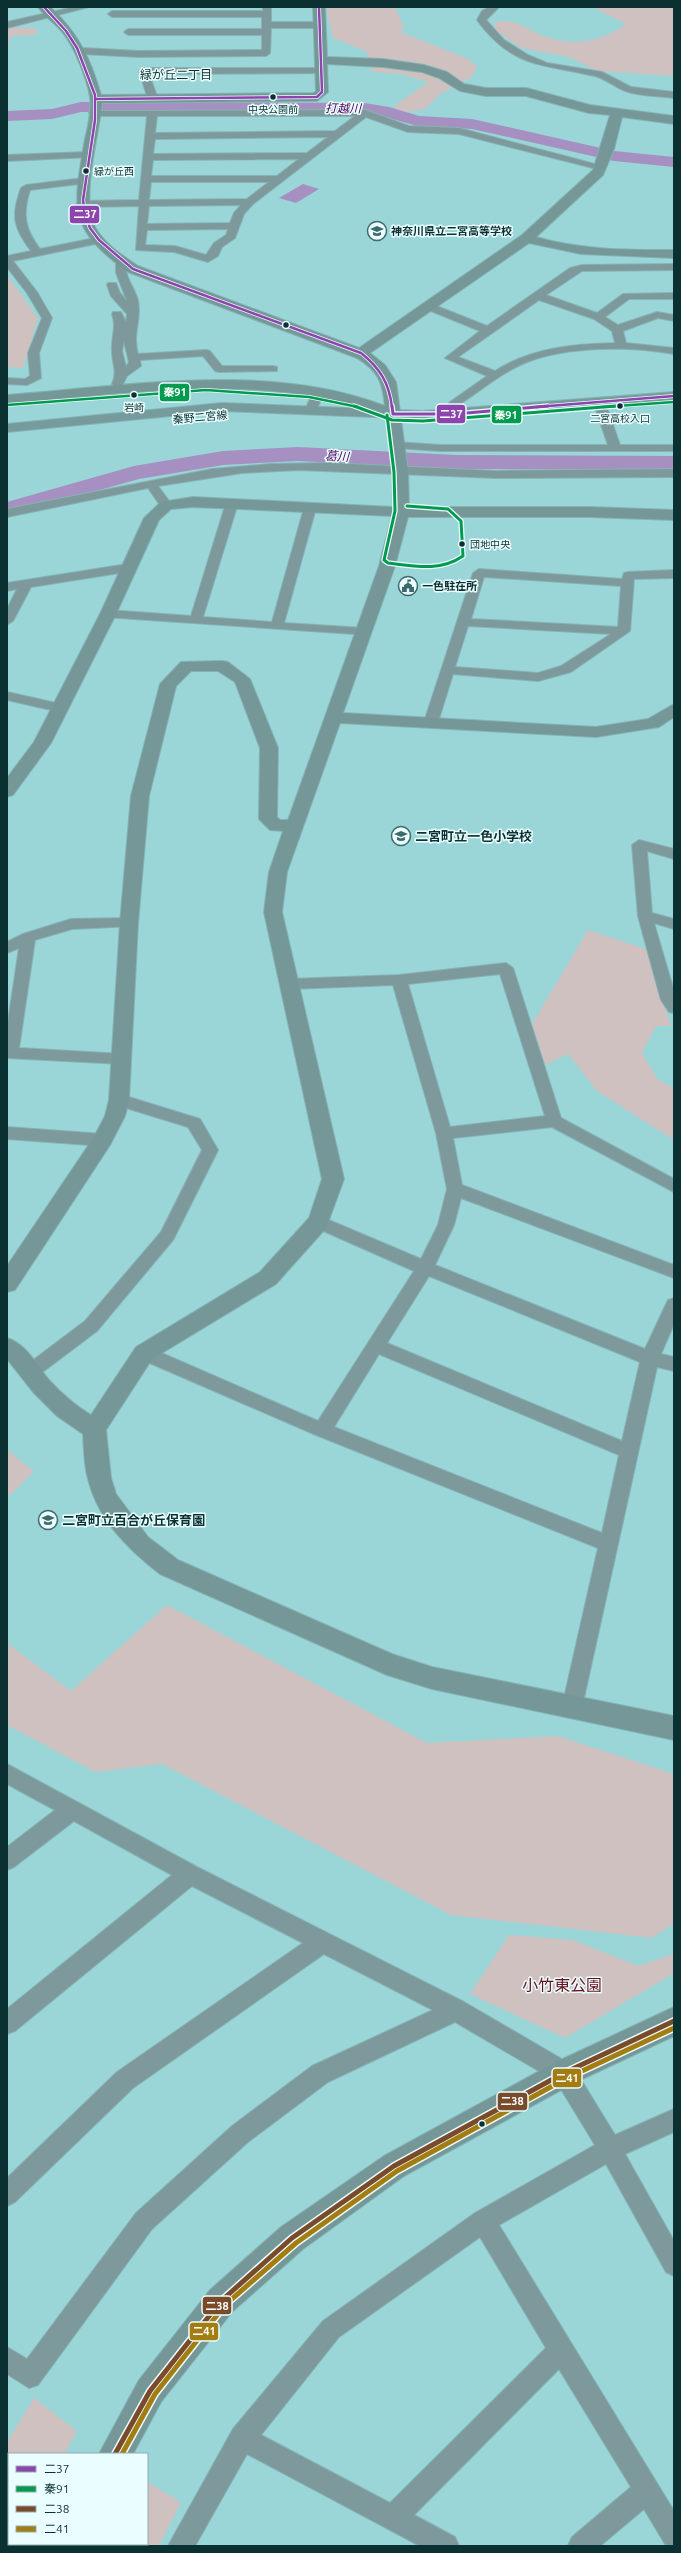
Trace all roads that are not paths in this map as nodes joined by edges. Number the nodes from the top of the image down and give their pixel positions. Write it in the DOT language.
graph roads {
  1 [pos="85,7"];
  2 [pos="105,7"];
  3 [pos="319,7"];
  4 [pos="495,7"];
  5 [pos="47,10"];
  6 [pos="267,10"];
  7 [pos="112,14"];
  8 [pos="7,25"];
  9 [pos="319,26"];
  10 [pos="266,29"];
  11 [pos="128,32"];
  12 [pos="82,51"];
  13 [pos="139,54"];
  14 [pos="322,65"];
  15 [pos="674,95"];
  16 [pos="153,99"];
  17 [pos="95,106"];
  18 [pos="365,113"];
  19 [pos="617,113"];
  20 [pos="152,114"];
  21 [pos="674,120"];
  22 [pos="336,134"];
  23 [pos="150,136"];
  24 [pos="88,155"];
  25 [pos="308,156"];
  26 [pos="149,157"];
  27 [pos="7,158"];
  28 [pos="601,166"];
  29 [pos="146,179"];
  30 [pos="280,179"];
  31 [pos="84,181"];
  32 [pos="250,202"];
  33 [pos="142,203"];
  34 [pos="81,204"];
  35 [pos="234,226"];
  36 [pos="141,227"];
  37 [pos="527,238"];
  38 [pos="95,241"];
  39 [pos="38,253"];
  40 [pos="674,254"];
  41 [pos="7,260"];
  42 [pos="122,263"];
  43 [pos="674,267"];
  44 [pos="112,285"];
  45 [pos="538,296"];
  46 [pos="674,296"];
  47 [pos="430,307"];
  48 [pos="132,313"];
  49 [pos="117,314"];
  50 [pos="598,316"];
  51 [pos="674,318"];
  52 [pos="618,329"];
  53 [pos="489,331"];
  54 [pos="622,347"];
  55 [pos="674,351"];
  56 [pos="361,353"];
  57 [pos="135,357"];
  58 [pos="219,369"];
  59 [pos="273,369"];
  60 [pos="122,374"];
  61 [pos="496,375"];
  62 [pos="7,381"];
  63 [pos="206,384"];
  64 [pos="115,391"];
  65 [pos="319,392"];
  66 [pos="674,396"];
  67 [pos="7,399"];
  68 [pos="599,402"];
  69 [pos="312,408"];
  70 [pos="393,414"];
  71 [pos="455,414"];
  72 [pos="7,428"];
  73 [pos="7,436"];
  74 [pos="615,447"];
  75 [pos="397,448"];
  76 [pos="674,448"];
  77 [pos="400,469"];
  78 [pos="674,473"];
  79 [pos="150,483"];
  80 [pos="232,503"];
  81 [pos="166,505"];
  82 [pos="310,508"];
  83 [pos="401,512"];
  84 [pos="7,513"];
  85 [pos="674,515"];
  86 [pos="128,568"];
  87 [pos="674,574"];
  88 [pos="626,583"];
  89 [pos="26,584"];
  90 [pos="7,588"];
  91 [pos="108,614"];
  92 [pos="196,620"];
  93 [pos="7,621"];
  94 [pos="463,622"];
  95 [pos="277,626"];
  96 [pos="624,631"];
  97 [pos="364,632"];
  98 [pos="448,670"];
  99 [pos="7,696"];
  100 [pos="60,708"];
  101 [pos="674,709"];
  102 [pos="334,718"];
  103 [pos="431,722"];
  104 [pos="7,791"];
  105 [pos="295,825"];
  106 [pos="674,854"];
  107 [pos="645,916"];
  108 [pos="129,923"];
  109 [pos="674,924"];
  110 [pos="28,937"];
  111 [pos="7,948"];
  112 [pos="399,980"];
  113 [pos="290,984"];
  114 [pos="672,1003"];
  115 [pos="9,1053"];
  116 [pos="123,1059"];
  117 [pos="119,1100"];
  118 [pos="554,1121"];
  119 [pos="7,1133"];
  120 [pos="444,1133"];
  121 [pos="103,1140"];
  122 [pos="674,1186"];
  123 [pos="455,1189"];
  124 [pos="318,1222"];
  125 [pos="425,1268"];
  126 [pos="674,1272"];
  127 [pos="7,1284"];
  128 [pos="674,1305"];
  129 [pos="375,1345"];
  130 [pos="7,1347"];
  131 [pos="144,1353"];
  132 [pos="650,1358"];
  133 [pos="674,1364"];
  134 [pos="30,1372"];
  135 [pos="94,1429"];
  136 [pos="322,1430"];
  137 [pos="630,1452"];
  138 [pos="609,1544"];
  139 [pos="572,1707"];
  140 [pos="674,1728"];
  141 [pos="7,1772"];
  142 [pos="73,1809"];
  143 [pos="7,1860"];
  144 [pos="190,1874"];
  145 [pos="323,1942"];
  146 [pos="456,2010"];
  147 [pos="674,2021"];
  148 [pos="7,2023"];
  149 [pos="564,2073"];
  150 [pos="674,2120"];
  151 [pos="610,2149"];
  152 [pos="8,2189"];
  153 [pos="483,2221"];
  154 [pos="674,2264"];
  155 [pos="560,2351"];
  156 [pos="7,2359"];
  157 [pos="242,2438"];
  158 [pos="116,2453"];
  159 [pos="646,2490"];
  160 [pos="393,2518"];
  161 [pos="674,2535"];
  162 [pos="181,2546"];
  163 [pos="446,2546"];
  164 [pos="581,2546"];
  1 -- 5 [label="street"];
  2 -- 7 [label="street"];
  3 -- 9 [label="street"];
  4 -- 15 [label="street"];
  5 -- 8 [label="street"];
  5 -- 12 [label="street"];
  6 -- 7 [label="street"];
  6 -- 10 [label="street"];
  7 -- 11 [label="street"];
  9 -- 10 [label="street"];
  9 -- 14 [label="street"];
  10 -- 11 [label="street"];
  10 -- 13 [label="street"];
  11 -- 13 [label="street"];
  12 -- 13 [label="street"];
  12 -- 17 [label="street"];
  14 -- 16 [label="street"];
  14 -- 16 [label="street"];
  14 -- 19 [label="street"];
  16 -- 17 [label="street"];
  17 -- 20 [label="street"];
  17 -- 24 [label="street"];
  18 -- 20 [label="street"];
  18 -- 22 [label="street"];
  18 -- 28 [label="street"];
  19 -- 21 [label="street"];
  19 -- 28 [label="street"];
  20 -- 23 [label="street"];
  22 -- 23 [label="street"];
  22 -- 25 [label="street"];
  23 -- 26 [label="street"];
  24 -- 27 [label="street"];
  24 -- 31 [label="street"];
  25 -- 26 [label="street"];
  25 -- 30 [label="street"];
  26 -- 29 [label="street"];
  28 -- 37 [label="street"];
  29 -- 30 [label="street"];
  29 -- 33 [label="street"];
  30 -- 32 [label="street"];
  31 -- 34 [label="street"];
  31 -- 39 [label="street"];
  32 -- 33 [label="street"];
  32 -- 35 [label="street"];
  33 -- 34 [label="street"];
  33 -- 36 [label="street"];
  34 -- 38 [label="street"];
  35 -- 36 [label="street"];
  35 -- 36 [label="street"];
  37 -- 40 [label="street"];
  37 -- 47 [label="street"];
  38 -- 39 [label="street"];
  38 -- 42 [label="street"];
  39 -- 41 [label="street"];
  41 -- 62 [label="street"];
  42 -- 48 [label="street"];
  42 -- 56 [label="street"];
  43 -- 45 [label="street"];
  44 -- 48 [label="street"];
  45 -- 50 [label="street"];
  45 -- 53 [label="street"];
  46 -- 50 [label="street"];
  47 -- 53 [label="street"];
  47 -- 56 [label="street"];
  48 -- 57 [label="street"];
  49 -- 60 [label="street"];
  50 -- 52 [label="street"];
  51 -- 52 [label="street"];
  52 -- 54 [label="street"];
  53 -- 61 [label="street"];
  54 -- 55 [label="street"];
  54 -- 61 [label="street"];
  56 -- 70 [label="street"];
  57 -- 58 [label="street"];
  57 -- 60 [label="street"];
  58 -- 59 [label="street"];
  58 -- 63 [label="street"];
  60 -- 64 [label="street"];
  61 -- 71 [label="street"];
  63 -- 64 [label="street"];
  63 -- 65 [label="street"];
  64 -- 67 [label="street"];
  65 -- 69 [label="street"];
  65 -- 70 [label="street"];
  66 -- 68 [label="main road, 秦野二宮線"];
  68 -- 71 [label="main road, 秦野二宮線"];
  68 -- 74 [label="street"];
  69 -- 70 [label="main road, 秦野二宮線"];
  69 -- 72 [label="main road, 秦野二宮線"];
  70 -- 71 [label="main road, 秦野二宮線"];
  70 -- 73 [label="main road, 秦野二宮線"];
  70 -- 75 [label="street"];
  74 -- 75 [label="street"];
  74 -- 76 [label="street"];
  75 -- 77 [label="street"];
  77 -- 78 [label="street"];
  77 -- 79 [label="street"];
  77 -- 83 [label="street"];
  79 -- 81 [label="street"];
  79 -- 84 [label="street"];
  80 -- 81 [label="street"];
  80 -- 82 [label="street"];
  80 -- 92 [label="street"];
  81 -- 86 [label="street"];
  82 -- 83 [label="street"];
  82 -- 95 [label="street"];
  83 -- 85 [label="street"];
  83 -- 97 [label="street"];
  86 -- 89 [label="street"];
  86 -- 91 [label="street"];
  87 -- 88 [label="street"];
  88 -- 94 [label="street"];
  88 -- 96 [label="street"];
  89 -- 90 [label="street"];
  89 -- 93 [label="street"];
  91 -- 92 [label="street"];
  91 -- 100 [label="street"];
  92 -- 95 [label="street"];
  94 -- 96 [label="street"];
  94 -- 98 [label="street"];
  95 -- 97 [label="street"];
  96 -- 98 [label="street"];
  97 -- 102 [label="street"];
  98 -- 103 [label="street"];
  99 -- 100 [label="street"];
  100 -- 104 [label="street"];
  101 -- 103 [label="street"];
  102 -- 103 [label="street"];
  102 -- 105 [label="street"];
  105 -- 108 [label="street"];
  105 -- 113 [label="street"];
  106 -- 107 [label="street"];
  107 -- 109 [label="street"];
  107 -- 114 [label="street"];
  108 -- 110 [label="street"];
  108 -- 116 [label="street"];
  110 -- 111 [label="street"];
  110 -- 115 [label="street"];
  112 -- 113 [label="street"];
  112 -- 118 [label="street"];
  112 -- 120 [label="street"];
  113 -- 124 [label="street"];
  115 -- 116 [label="street"];
  116 -- 117 [label="street"];
  117 -- 121 [label="street"];
  117 -- 134 [label="street"];
  118 -- 120 [label="street"];
  118 -- 122 [label="street"];
  119 -- 121 [label="street"];
  120 -- 123 [label="street"];
  121 -- 127 [label="street"];
  123 -- 125 [label="street"];
  123 -- 126 [label="street"];
  124 -- 125 [label="street"];
  124 -- 131 [label="street"];
  125 -- 129 [label="street"];
  125 -- 132 [label="street"];
  128 -- 132 [label="street"];
  129 -- 136 [label="street"];
  129 -- 137 [label="street"];
  130 -- 134 [label="street"];
  131 -- 135 [label="street"];
  131 -- 136 [label="street"];
  132 -- 133 [label="street"];
  132 -- 137 [label="street"];
  134 -- 135 [label="street"];
  135 -- 139 [label="street"];
  136 -- 138 [label="street"];
  137 -- 138 [label="street"];
  138 -- 139 [label="street"];
  139 -- 140 [label="street"];
  141 -- 142 [label="street"];
  142 -- 143 [label="street"];
  142 -- 144 [label="street"];
  144 -- 145 [label="street"];
  144 -- 148 [label="street"];
  145 -- 146 [label="street"];
  145 -- 152 [label="street"];
  146 -- 149 [label="street"];
  146 -- 156 [label="street"];
  147 -- 149 [label="street"];
  149 -- 151 [label="street"];
  149 -- 158 [label="street"];
  150 -- 151 [label="street"];
  151 -- 153 [label="street"];
  151 -- 154 [label="street"];
  153 -- 155 [label="street"];
  153 -- 157 [label="street"];
  155 -- 159 [label="street"];
  155 -- 160 [label="street"];
  157 -- 160 [label="street"];
  157 -- 162 [label="street"];
  159 -- 161 [label="street"];
  159 -- 164 [label="street"];
  160 -- 163 [label="street"];
}
